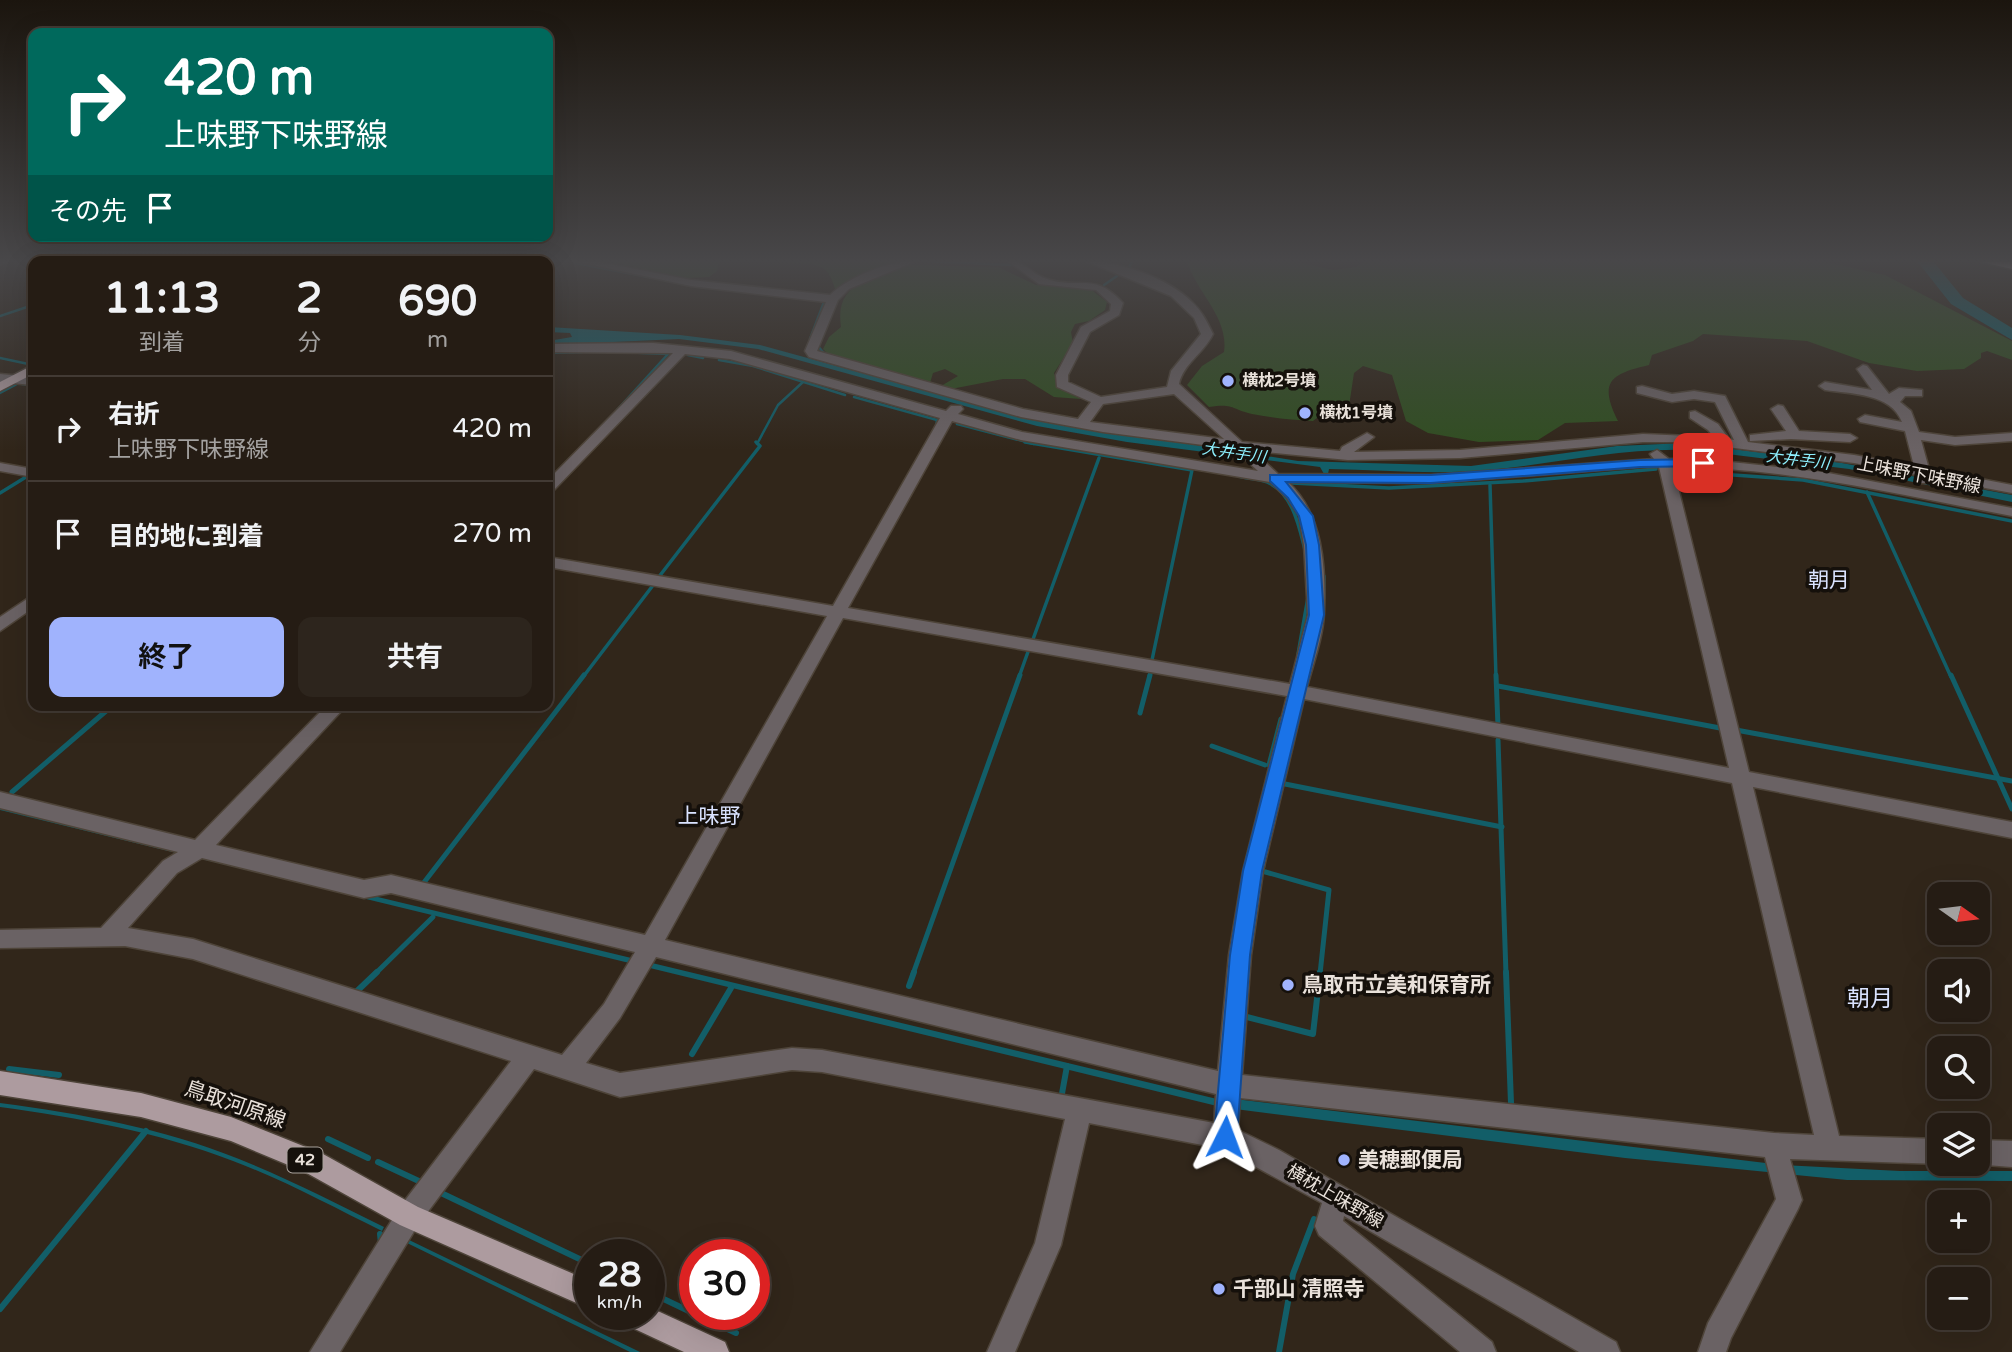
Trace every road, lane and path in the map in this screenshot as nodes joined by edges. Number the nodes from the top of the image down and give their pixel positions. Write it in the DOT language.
graph roads {
  1 [pos="822,324"];
  2 [pos="1095,324"];
  3 [pos="1204,324"];
  4 [pos="553,348"];
  5 [pos="682,350"];
  6 [pos="1863,369"];
  7 [pos="28,371"];
  8 [pos="10,379"];
  9 [pos="28,381"];
  10 [pos="1825,386"];
  11 [pos="0,387"];
  12 [pos="1175,390"];
  13 [pos="1642,390"];
  14 [pos="1917,393"];
  15 [pos="1882,394"];
  16 [pos="969,398"];
  17 [pos="1099,401"];
  18 [pos="1778,409"];
  19 [pos="1695,415"];
  20 [pos="947,417"];
  21 [pos="1865,419"];
  22 [pos="1081,424"];
  23 [pos="1912,432"];
  24 [pos="1795,435"];
  25 [pos="1367,437"];
  26 [pos="2012,437"];
  27 [pos="1643,438"];
  28 [pos="1850,438"];
  29 [pos="1741,441"];
  30 [pos="1724,442"];
  31 [pos="1238,444"];
  32 [pos="1348,456"];
  33 [pos="1665,463"];
  34 [pos="0,467"];
  35 [pos="28,472"];
  36 [pos="1923,473"];
  37 [pos="1274,478"];
  38 [pos="553,483"];
  39 [pos="2012,489"];
  40 [pos="1927,493"];
  41 [pos="2012,512"];
  42 [pos="553,563"];
  43 [pos="28,604"];
  44 [pos="838,612"];
  45 [pos="0,625"];
  46 [pos="1296,691"];
  47 [pos="332,711"];
  48 [pos="1740,777"];
  49 [pos="0,800"];
  50 [pos="2012,830"];
  51 [pos="200,849"];
  52 [pos="107,937"];
  53 [pos="0,939"];
  54 [pos="652,946"];
  55 [pos="529,1056"];
  56 [pos="566,1069"];
  57 [pos="0,1083"];
  58 [pos="1228,1086"];
  59 [pos="1080,1108"];
  60 [pos="1225,1137"];
  61 [pos="1774,1146"];
  62 [pos="1830,1149"];
  63 [pos="1927,1152"];
  64 [pos="1990,1153"];
  65 [pos="2012,1154"];
  66 [pos="1337,1198"];
  67 [pos="409,1216"];
  68 [pos="574,1288"];
  69 [pos="665,1329"];
  70 [pos="324,1352"];
  71 [pos="715,1352"];
  72 [pos="1001,1352"];
  73 [pos="1482,1352"];
  74 [pos="1606,1352"];
  75 [pos="1712,1352"];
  1 -- 16 [label="street"];
  2 -- 17 [label="street"];
  3 -- 12 [label="street"];
  4 -- 5 [label="street, 上味野下味野線"];
  5 -- 20 [label="street, 上味野下味野線"];
  5 -- 38 [label="street"];
  6 -- 15 [label="street"];
  7 -- 8 [label="main road"];
  8 -- 9 [label="street"];
  8 -- 11 [label="main road"];
  10 -- 15 [label="street"];
  12 -- 17 [label="street"];
  12 -- 31 [label="street"];
  13 -- 29 [label="street"];
  14 -- 15 [label="street"];
  15 -- 23 [label="street"];
  16 -- 20 [label="street"];
  16 -- 22 [label="street"];
  17 -- 22 [label="street"];
  18 -- 24 [label="street"];
  19 -- 30 [label="street"];
  20 -- 37 [label="street, 上味野下味野線"];
  20 -- 44 [label="street"];
  21 -- 23 [label="street"];
  22 -- 31 [label="street"];
  23 -- 26 [label="street"];
  23 -- 36 [label="street"];
  24 -- 28 [label="street"];
  24 -- 29 [label="street"];
  25 -- 32 [label="street"];
  27 -- 30 [label="street"];
  27 -- 32 [label="street"];
  27 -- 33 [label="street"];
  29 -- 30 [label="street"];
  29 -- 36 [label="street"];
  31 -- 32 [label="street"];
  31 -- 37 [label="street"];
  33 -- 37 [label="street, 上味野下味野線"];
  33 -- 40 [label="street, 上味野下味野線"];
  33 -- 48 [label="street"];
  34 -- 35 [label="street"];
  36 -- 39 [label="street"];
  36 -- 40 [label="street"];
  37 -- 46 [label="street"];
  40 -- 41 [label="street, 上味野下味野線"];
  42 -- 44 [label="street"];
  43 -- 45 [label="street"];
  44 -- 46 [label="street"];
  44 -- 54 [label="street"];
  46 -- 48 [label="street"];
  46 -- 58 [label="street"];
  47 -- 51 [label="street"];
  48 -- 50 [label="street"];
  48 -- 62 [label="street"];
  49 -- 51 [label="street"];
  51 -- 52 [label="street"];
  51 -- 54 [label="street"];
  52 -- 53 [label="street, 横枕上味野線"];
  52 -- 55 [label="street, 横枕上味野線"];
  54 -- 56 [label="street"];
  54 -- 58 [label="street"];
  55 -- 56 [label="street, 横枕上味野線"];
  55 -- 67 [label="street"];
  56 -- 59 [label="street, 横枕上味野線"];
  57 -- 67 [label="main road, 鳥取河原線 / 42"];
  58 -- 60 [label="street"];
  58 -- 61 [label="street"];
  59 -- 60 [label="street, 横枕上味野線"];
  59 -- 72 [label="street"];
  60 -- 66 [label="street, 横枕上味野線"];
  61 -- 62 [label="street"];
  61 -- 75 [label="street"];
  62 -- 63 [label="street"];
  64 -- 65 [label="street"];
  66 -- 73 [label="street"];
  66 -- 74 [label="street, 横枕上味野線"];
  67 -- 68 [label="main road, 鳥取河原線 / 42"];
  67 -- 70 [label="street"];
  69 -- 71 [label="main road"];
}
